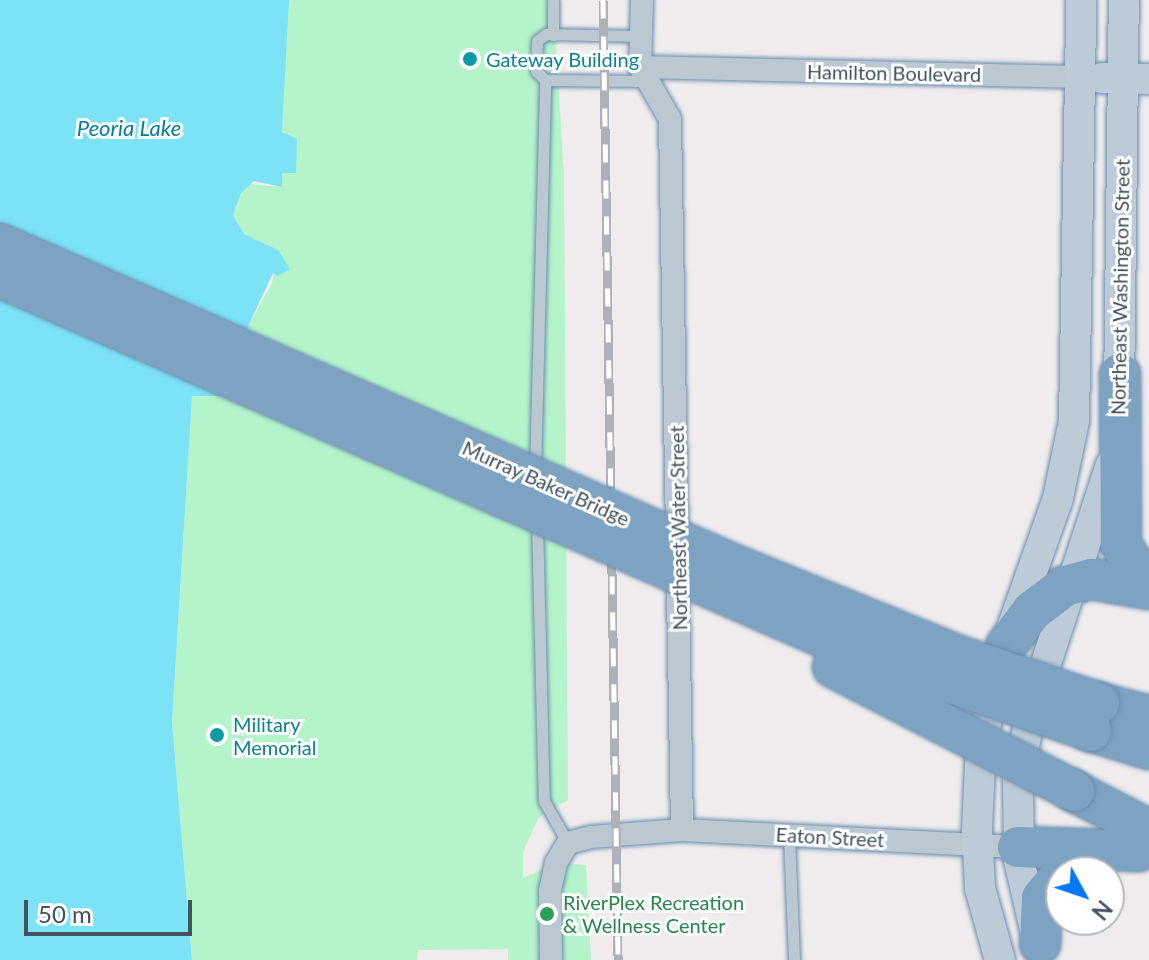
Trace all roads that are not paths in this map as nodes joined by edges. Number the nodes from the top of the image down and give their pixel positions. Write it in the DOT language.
graph roads {
  1 [pos="553,0"];
  2 [pos="642,0"];
  3 [pos="1081,0"];
  4 [pos="1124,0"];
  5 [pos="553,35"];
  6 [pos="641,36"];
  7 [pos="642,74"];
  8 [pos="1080,77"];
  9 [pos="1136,79"];
  10 [pos="545,80"];
  11 [pos="0,244"];
  12 [pos="0,277"];
  13 [pos="1120,374"];
  14 [pos="1149,575"];
  15 [pos="1072,583"];
  16 [pos="1149,589"];
  17 [pos="753,608"];
  18 [pos="1005,659"];
  19 [pos="1149,702"];
  20 [pos="1097,709"];
  21 [pos="1149,716"];
  22 [pos="1149,749"];
  23 [pos="682,830"];
  24 [pos="789,835"];
  25 [pos="1144,841"];
  26 [pos="568,843"];
  27 [pos="977,845"];
  28 [pos="1018,847"];
  29 [pos="1106,856"];
  30 [pos="1045,894"];
  31 [pos="1044,952"];
  32 [pos="551,960"];
  33 [pos="794,960"];
  34 [pos="1000,960"];
  1 -- 5 [label="lane"];
  2 -- 6 [label="street"];
  3 -- 8 [label="street, Northeast Washington Street"];
  4 -- 9 [label="street, Northeast Washington Street"];
  5 -- 6 [label="lane"];
  5 -- 10 [label="lane"];
  6 -- 7 [label="street"];
  7 -- 8 [label="street, Hamilton Boulevard"];
  7 -- 10 [label="lane"];
  7 -- 23 [label="street, Northeast Water Street"];
  8 -- 9 [label="street, Hamilton Boulevard"];
  8 -- 18 [label="street, Northeast Washington Street"];
  9 -- 13 [label="street, Northeast Washington Street"];
  10 -- 26 [label="lane"];
  11 -- 18 [label="highway, Murray Baker Bridge, bridge"];
  12 -- 17 [label="highway, Murray Baker Bridge, bridge"];
  13 -- 14 [label="highway"];
  13 -- 15 [label="street, Northeast Washington Street"];
  15 -- 16 [label="highway"];
  15 -- 18 [label="highway"];
  15 -- 28 [label="street, Northeast Washington Street"];
  17 -- 20 [label="highway, Murray Baker Bridge, bridge"];
  17 -- 25 [label="highway, bridge"];
  18 -- 20 [label="highway, Murray Baker Bridge, bridge"];
  18 -- 27 [label="street, Northeast Washington Street"];
  19 -- 20 [label="highway"];
  20 -- 21 [label="highway"];
  20 -- 22 [label="highway"];
  23 -- 24 [label="street, Eaton Street"];
  23 -- 26 [label="street"];
  24 -- 27 [label="street, Eaton Street"];
  24 -- 33 [label="lane"];
  25 -- 28 [label="highway"];
  25 -- 29 [label="highway"];
  26 -- 32 [label="street"];
  27 -- 28 [label="street, Eaton Street"];
  27 -- 34 [label="street"];
  28 -- 31 [label="street"];
  30 -- 31 [label="highway"];
}
